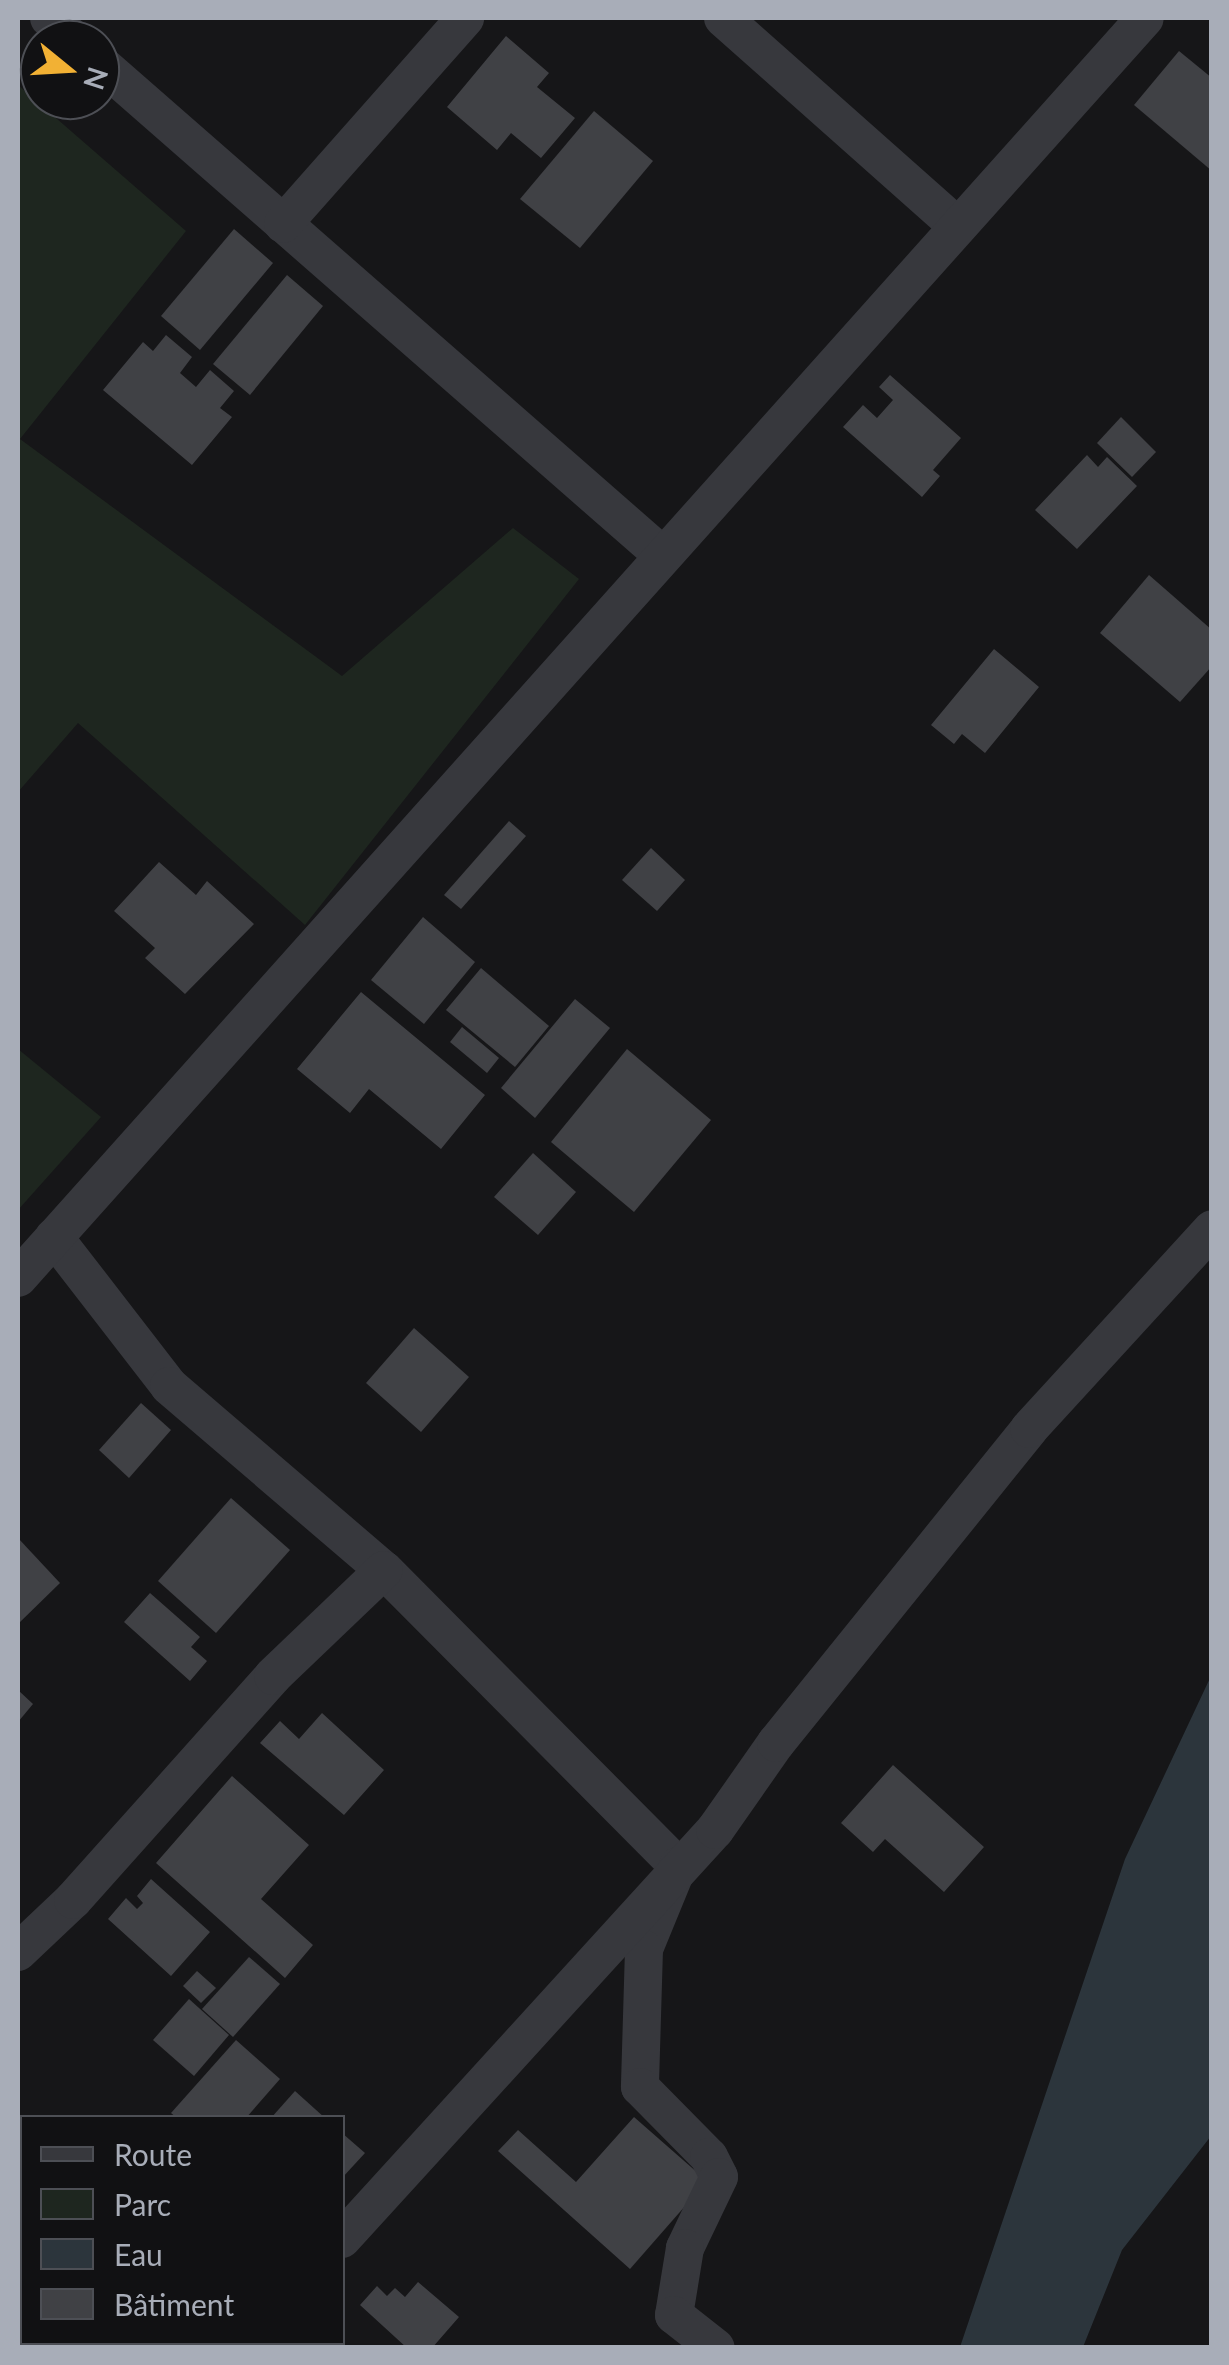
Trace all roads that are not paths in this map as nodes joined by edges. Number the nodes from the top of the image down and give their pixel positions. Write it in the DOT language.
graph roads {
  1 [pos="465,18"];
  2 [pos="723,18"];
  3 [pos="1145,18"];
  4 [pos="120,80"];
  5 [pos="283,224"];
  6 [pos="958,227"];
  7 [pos="661,554"];
  8 [pos="1212,1229"];
  9 [pos="54,1236"];
  10 [pos="18,1278"];
  11 [pos="384,1570"];
  12 [pos="678,1866"];
  13 [pos="18,1952"];
  14 [pos="345,2236"];
  15 [pos="716,2348"];
  1 -- 5 [label="street"];
  2 -- 6 [label="street"];
  3 -- 6 [label="street"];
  4 -- 5 [label="street"];
  5 -- 7 [label="street"];
  6 -- 7 [label="street"];
  7 -- 9 [label="street"];
  8 -- 12 [label="street"];
  9 -- 10 [label="street"];
  9 -- 11 [label="street"];
  11 -- 12 [label="street"];
  11 -- 13 [label="street"];
  12 -- 14 [label="street"];
  12 -- 15 [label="street"];
}
